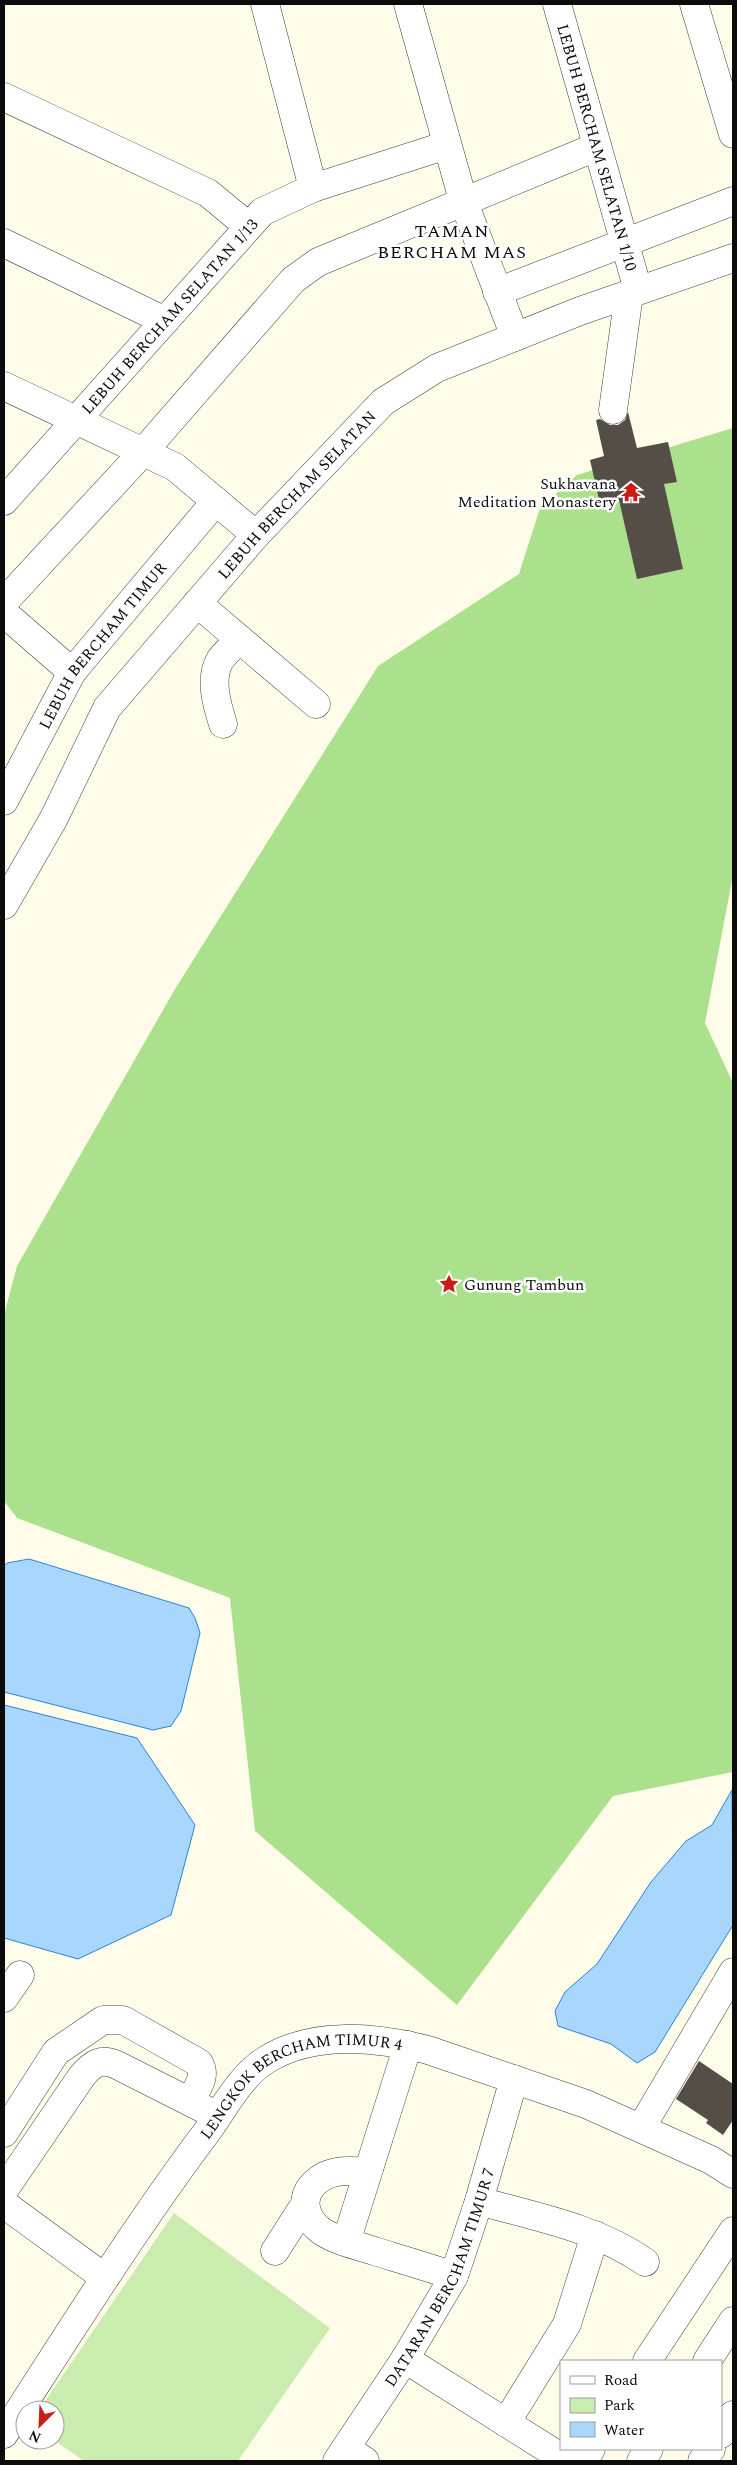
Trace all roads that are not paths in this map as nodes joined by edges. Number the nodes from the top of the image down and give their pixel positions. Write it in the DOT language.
graph roads {
  1 [pos="264,4"];
  2 [pos="408,4"];
  3 [pos="557,4"];
  4 [pos="694,4"];
  5 [pos="4,97"];
  6 [pos="733,134"];
  7 [pos="446,145"];
  8 [pos="596,147"];
  9 [pos="313,188"];
  10 [pos="463,200"];
  11 [pos="733,201"];
  12 [pos="248,226"];
  13 [pos="4,242"];
  14 [pos="626,243"];
  15 [pos="733,258"];
  16 [pos="497,292"];
  17 [pos="634,292"];
  18 [pos="165,321"];
  19 [pos="515,337"];
  20 [pos="4,386"];
  21 [pos="613,410"];
  22 [pos="77,421"];
  23 [pos="143,452"];
  24 [pos="4,501"];
  25 [pos="216,501"];
  26 [pos="256,535"];
  27 [pos="4,602"];
  28 [pos="196,603"];
  29 [pos="4,613"];
  30 [pos="239,639"];
  31 [pos="72,672"];
  32 [pos="316,704"];
  33 [pos="223,724"];
  34 [pos="4,801"];
  35 [pos="12,871"];
  36 [pos="4,905"];
  37 [pos="733,1972"];
  38 [pos="20,1975"];
  39 [pos="4,1998"];
  40 [pos="408,2045"];
  41 [pos="514,2079"];
  42 [pos="190,2101"];
  43 [pos="218,2117"];
  44 [pos="641,2128"];
  45 [pos="4,2133"];
  46 [pos="13,2156"];
  47 [pos="368,2172"];
  48 [pos="733,2174"];
  49 [pos="4,2190"];
  50 [pos="480,2201"];
  51 [pos="4,2204"];
  52 [pos="305,2204"];
  53 [pos="733,2232"];
  54 [pos="595,2235"];
  55 [pos="346,2242"];
  56 [pos="275,2251"];
  57 [pos="645,2262"];
  58 [pos="454,2276"];
  59 [pos="105,2278"];
  60 [pos="733,2322"];
  61 [pos="405,2359"];
  62 [pos="648,2360"];
  63 [pos="708,2360"];
  64 [pos="733,2415"];
  65 [pos="506,2423"];
  66 [pos="722,2432"];
  67 [pos="4,2434"];
  68 [pos="590,2450"];
  69 [pos="648,2450"];
  70 [pos="710,2450"];
  71 [pos="350,2457"];
  72 [pos="567,2461"];
  73 [pos="583,2461"];
  74 [pos="641,2461"];
  75 [pos="702,2461"];
  1 -- 9 [label="street"];
  2 -- 7 [label="street"];
  3 -- 8 [label="street, LEBUH BERCHAM SELATAN 1/10"];
  4 -- 6 [label="street"];
  5 -- 12 [label="street"];
  7 -- 9 [label="street, LEBUH BERCHAM SELATAN 1/13"];
  7 -- 10 [label="street"];
  8 -- 10 [label="street"];
  8 -- 14 [label="street, LEBUH BERCHAM SELATAN 1/10"];
  9 -- 12 [label="street, LEBUH BERCHAM SELATAN 1/13"];
  10 -- 16 [label="street"];
  10 -- 23 [label="street"];
  11 -- 14 [label="street"];
  12 -- 18 [label="street, LEBUH BERCHAM SELATAN 1/13"];
  13 -- 18 [label="street"];
  14 -- 16 [label="street"];
  14 -- 17 [label="street, LEBUH BERCHAM SELATAN 1/10"];
  15 -- 17 [label="street, LEBUH BERCHAM SELATAN"];
  16 -- 19 [label="street"];
  17 -- 19 [label="street, LEBUH BERCHAM SELATAN"];
  17 -- 21 [label="street"];
  18 -- 22 [label="street, LEBUH BERCHAM SELATAN 1/13"];
  19 -- 26 [label="street, LEBUH BERCHAM SELATAN"];
  20 -- 22 [label="street"];
  22 -- 23 [label="street"];
  22 -- 24 [label="street, LEBUH BERCHAM SELATAN 1/13"];
  23 -- 25 [label="street"];
  23 -- 27 [label="street"];
  25 -- 26 [label="street"];
  25 -- 31 [label="street, LEBUH BERCHAM TIMUR"];
  26 -- 28 [label="street, LEBUH BERCHAM SELATAN"];
  28 -- 30 [label="street"];
  28 -- 35 [label="street, LEBUH BERCHAM SELATAN"];
  29 -- 31 [label="street"];
  30 -- 32 [label="street"];
  30 -- 33 [label="street"];
  31 -- 34 [label="street, LEBUH BERCHAM TIMUR"];
  35 -- 36 [label="street, LEBUH BERCHAM SELATAN"];
  37 -- 44 [label="street"];
  38 -- 39 [label="street"];
  40 -- 41 [label="street, LENGKOK BERCHAM TIMUR 4"];
  40 -- 43 [label="street, LENGKOK BERCHAM TIMUR 4"];
  40 -- 47 [label="street"];
  41 -- 44 [label="street, LENGKOK BERCHAM TIMUR 4"];
  41 -- 50 [label="street, DATARAN BERCHAM TIMUR 7"];
  42 -- 43 [label="street"];
  42 -- 45 [label="street"];
  42 -- 46 [label="street"];
  43 -- 59 [label="street, LENGKOK BERCHAM TIMUR 4"];
  44 -- 48 [label="street, LENGKOK BERCHAM TIMUR 4"];
  46 -- 49 [label="street"];
  47 -- 52 [label="street"];
  47 -- 55 [label="street"];
  50 -- 54 [label="street"];
  50 -- 58 [label="street, DATARAN BERCHAM TIMUR 7"];
  51 -- 59 [label="street"];
  52 -- 55 [label="street"];
  52 -- 56 [label="street"];
  53 -- 62 [label="street"];
  54 -- 57 [label="street"];
  54 -- 65 [label="street"];
  55 -- 58 [label="street"];
  58 -- 61 [label="street, DATARAN BERCHAM TIMUR 7"];
  59 -- 67 [label="street, LENGKOK BERCHAM TIMUR 4"];
  60 -- 63 [label="street"];
  61 -- 65 [label="street"];
  61 -- 71 [label="street, DATARAN BERCHAM TIMUR 7"];
  64 -- 66 [label="street"];
  65 -- 72 [label="street"];
  68 -- 73 [label="street"];
  69 -- 74 [label="street"];
  70 -- 75 [label="street"];
}
